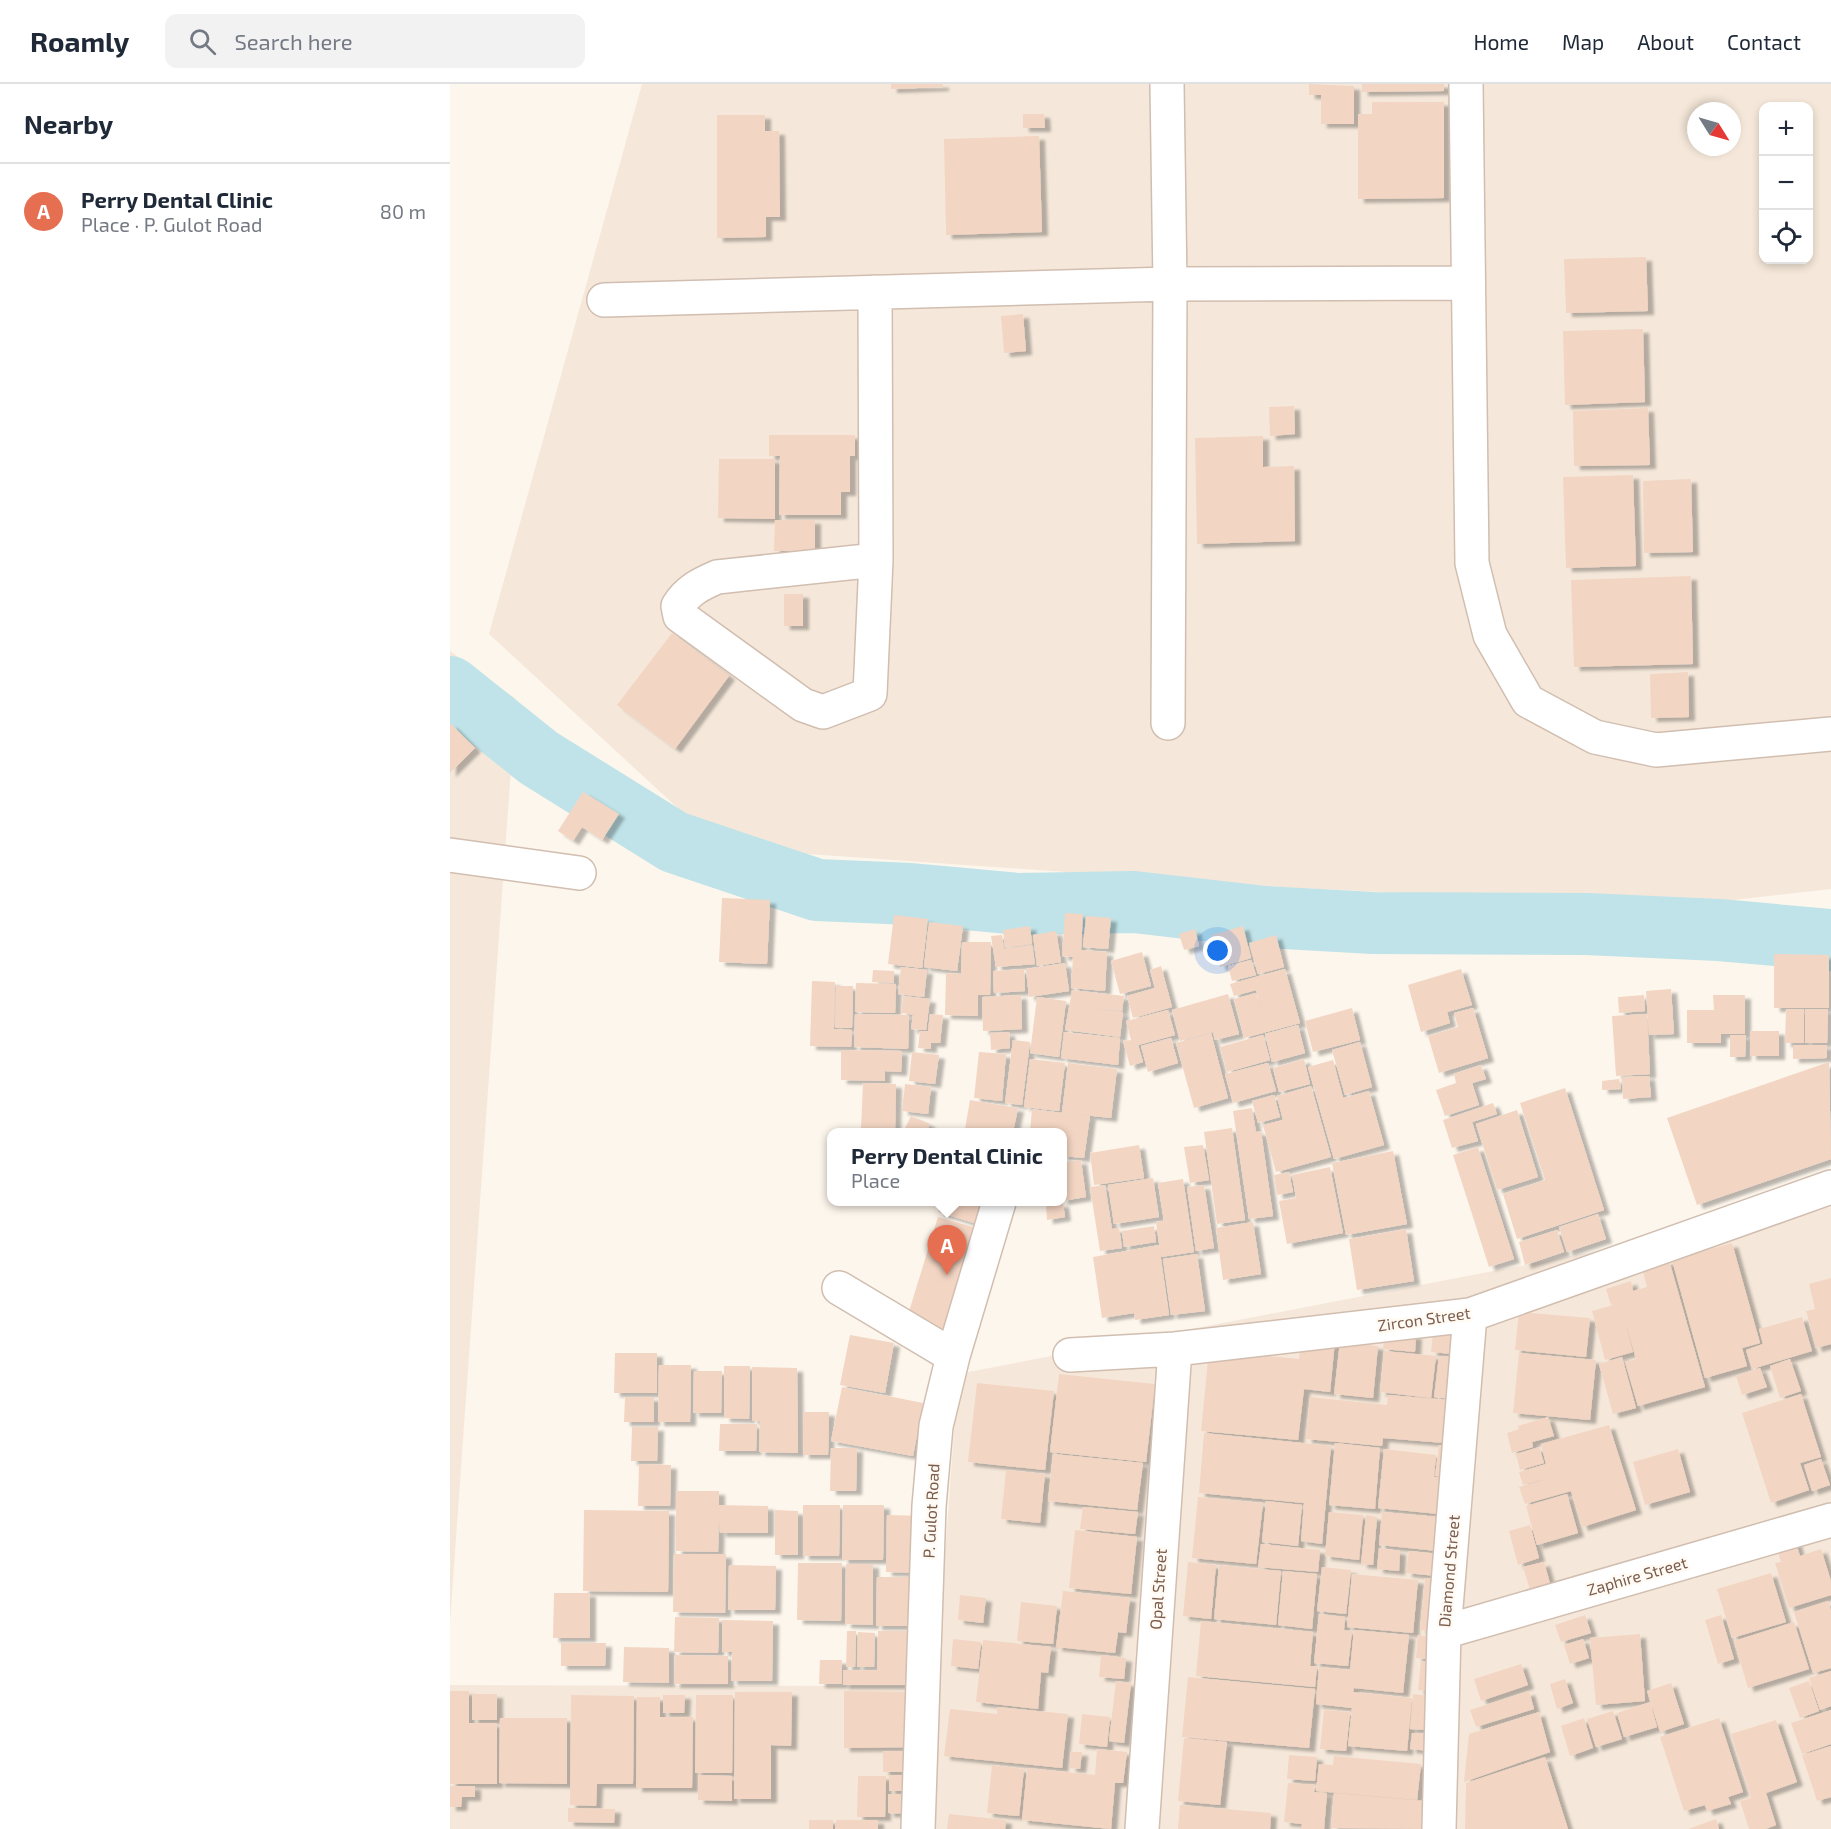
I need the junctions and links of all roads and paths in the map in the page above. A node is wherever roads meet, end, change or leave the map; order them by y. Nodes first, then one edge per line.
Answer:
1 (1167, 84) edge
2 (1466, 84) edge
3 (1468, 283) junction
4 (1170, 284) junction
5 (875, 292) junction
6 (604, 300) dead end
7 (876, 560) junction
8 (1168, 723) dead end
9 (1831, 734) edge
10 (450, 855) edge
11 (579, 873) dead end
12 (1831, 1187) edge
13 (998, 1206) edge
14 (839, 1288) dead end
15 (1470, 1315) junction
16 (1174, 1349) junction
17 (1070, 1354) dead end
18 (953, 1356) junction
19 (1831, 1520) edge
20 (1444, 1632) junction
21 (918, 1829) edge
22 (1142, 1829) edge
23 (1439, 1829) edge

1 - 4 street
2 - 3 street
3 - 4 street
3 - 9 street
4 - 5 street
4 - 8 street
5 - 6 street
5 - 7 street
7 - 7 street
10 - 11 street
12 - 15 street, Zircon Street
13 - 18 street, P. Gulot Road
14 - 18 street
15 - 16 street, Zircon Street
15 - 20 street, Diamond Street
16 - 17 street, Zircon Street
16 - 22 street, Opal Street
18 - 21 street, P. Gulot Road
19 - 20 street, Zaphire Street
20 - 23 street, Diamond Street

